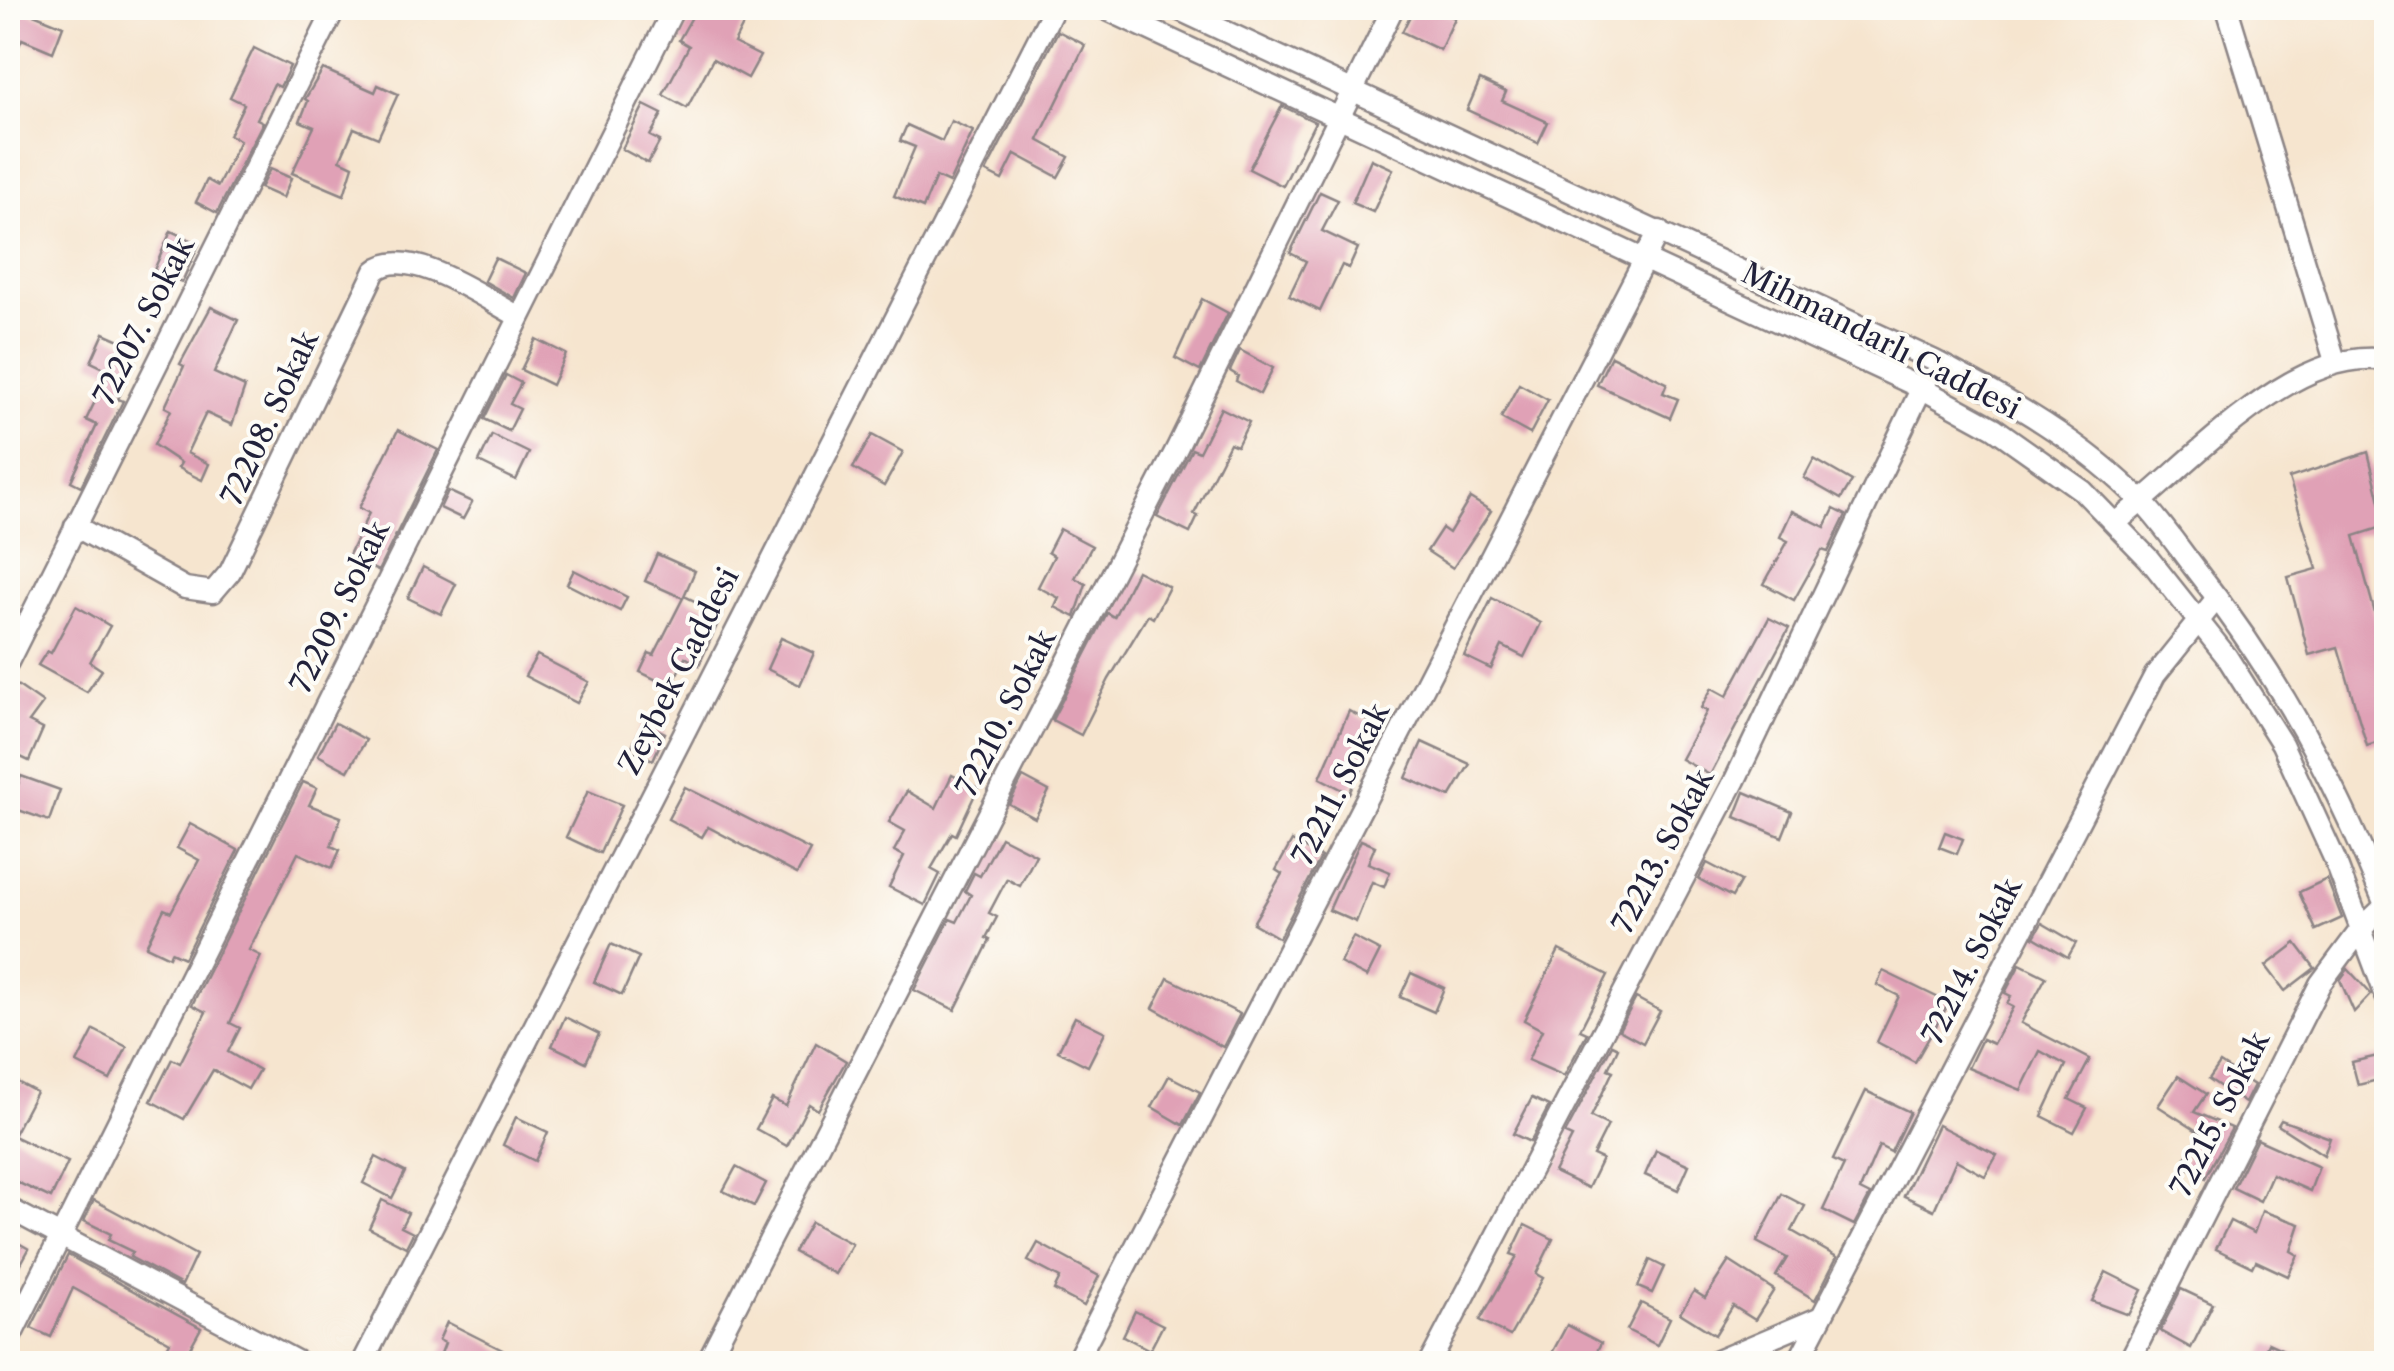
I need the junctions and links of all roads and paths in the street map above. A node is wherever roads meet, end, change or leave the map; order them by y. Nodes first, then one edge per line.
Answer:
1 (334, 8) edge
2 (674, 8) edge
3 (1054, 8) edge
4 (1103, 8) edge
5 (1175, 8) edge
6 (1392, 8) edge
7 (2227, 8) edge
8 (1356, 88) junction
9 (1342, 117) junction
10 (1659, 231) junction
11 (1645, 259) junction
12 (518, 316) junction
13 (2334, 360) junction
14 (2386, 360) edge
15 (1935, 361) junction
16 (1922, 388) junction
17 (2142, 502) junction
18 (2116, 522) junction
19 (76, 526) junction
20 (2218, 598) junction
21 (2196, 622) junction
22 (8, 662) edge
23 (2386, 906) edge
24 (2361, 929) junction
25 (2386, 996) edge
26 (8, 1208) edge
27 (60, 1234) junction
28 (1821, 1316) junction
29 (8, 1342) edge
30 (302, 1364) edge
31 (362, 1364) edge
32 (706, 1364) edge
33 (1075, 1364) edge
34 (1429, 1364) edge
35 (1710, 1364) edge
36 (1796, 1364) edge
37 (2128, 1364) edge

1 - 19 street, 72207. Sokak
2 - 12 street, 72209. Sokak
3 - 31 street, Zeybek Caddesi
4 - 9 street, Mihmandarlı Caddesi
5 - 8 street, Mihmandarlı Caddesi
6 - 8 street, 72210. Sokak
7 - 13 street
8 - 9 street, 72210. Sokak
8 - 10 street, Mihmandarlı Caddesi
9 - 11 street, Mihmandarlı Caddesi
9 - 32 street, 72210. Sokak
10 - 11 street, 72211. Sokak
10 - 15 street, Mihmandarlı Caddesi
11 - 16 street, Mihmandarlı Caddesi
11 - 33 street, 72211. Sokak
12 - 19 street, 72208. Sokak
12 - 27 street, 72209. Sokak
13 - 14 street
13 - 17 street
15 - 16 street, 72213. Sokak
15 - 17 street, Mihmandarlı Caddesi
16 - 18 street, Mihmandarlı Caddesi
16 - 34 street, 72213. Sokak
17 - 18 street
17 - 20 street, Mihmandarlı Caddesi
18 - 21 street, Mihmandarlı Caddesi
19 - 22 street, 72207. Sokak
20 - 21 street, 72214. Sokak
20 - 23 street, Mihmandarlı Caddesi
21 - 24 street, Mihmandarlı Caddesi
21 - 28 street, 72214. Sokak
23 - 24 street, 72215. Sokak
24 - 25 street, Mihmandarlı Caddesi
24 - 37 street, 72215. Sokak
26 - 27 street
27 - 29 street, 72209. Sokak
27 - 30 street
28 - 35 street
28 - 36 street, 72214. Sokak

